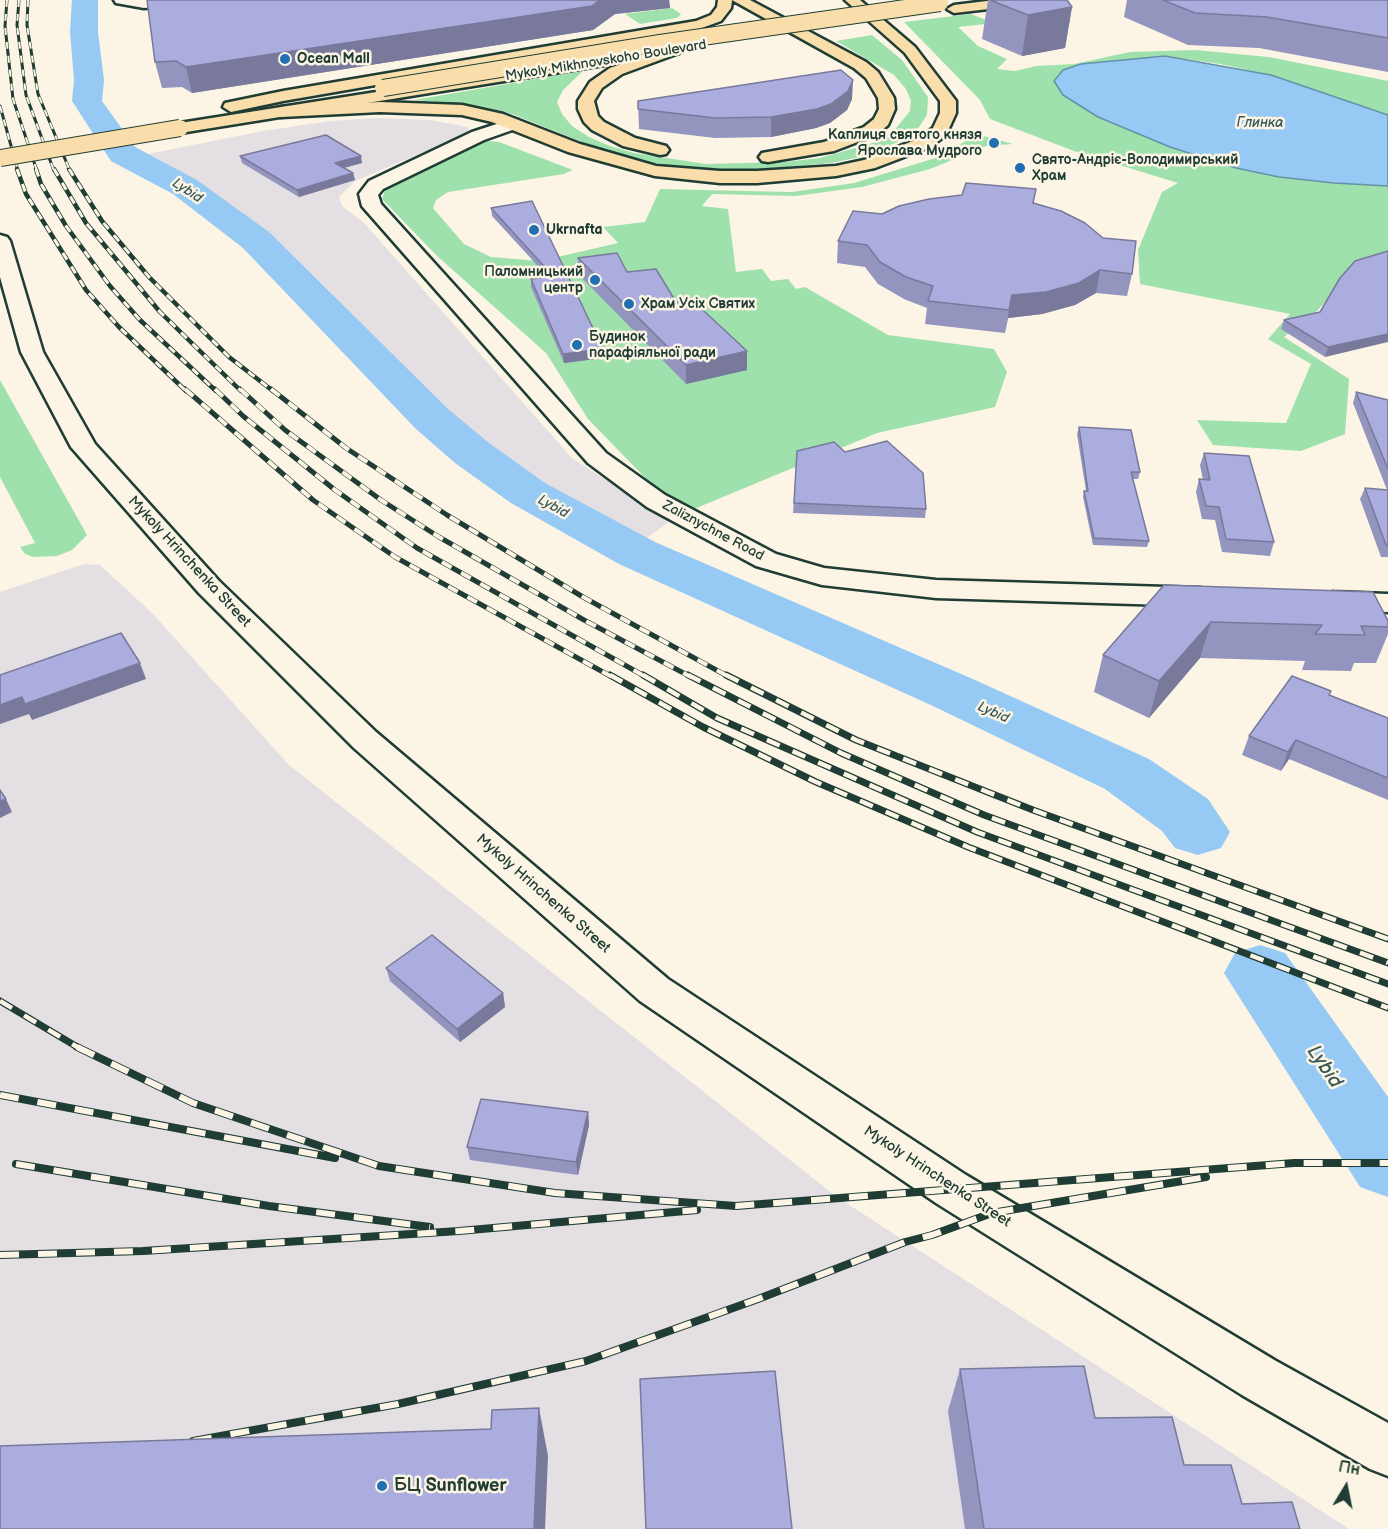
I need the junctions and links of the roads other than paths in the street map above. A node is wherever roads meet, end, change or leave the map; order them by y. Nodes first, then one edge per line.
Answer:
1 (121, 0) edge
2 (725, 0) edge
3 (740, 0) edge
4 (852, 0) edge
5 (968, 0) edge
6 (1032, 0) edge
7 (184, 1) edge
8 (947, 6) junction
9 (674, 50) junction
10 (388, 91) junction
11 (231, 108) junction
12 (281, 112) junction
13 (174, 122) junction
14 (512, 124) junction
15 (0, 144) edge
16 (679, 154) dead end
17 (0, 158) edge
18 (749, 158) dead end
19 (0, 241) edge
20 (1224, 597) edge
21 (1306, 600) edge
22 (1388, 603) edge
23 (1259, 1378) junction
24 (1388, 1451) edge
25 (1388, 1470) edge

1 - 7 main road
2 - 11 main road
3 - 18 main road
4 - 14 main road
5 - 8 main road, Mykoly Mikhnovskoho Boulevard
6 - 8 main road, Mykoly Mikhnovskoho Boulevard
8 - 9 main road, Mykoly Mikhnovskoho Boulevard
8 - 10 main road, Mykoly Mikhnovskoho Boulevard, bridge
9 - 10 main road, Mykoly Mikhnovskoho Boulevard
9 - 16 main road
10 - 11 main road, Mykoly Mikhnovskoho Boulevard
10 - 12 main road, Mykoly Mikhnovskoho Boulevard
11 - 13 main road, Mykoly Mikhnovskoho Boulevard
12 - 13 main road, Mykoly Mikhnovskoho Boulevard
12 - 14 main road
13 - 15 main road
13 - 17 main road, bridge
14 - 20 main road, Zaliznychne Road
19 - 23 main road, Mykoly Hrinchenka Street
21 - 22 main road
23 - 24 main road, Mykoly Hrinchenka Street
23 - 25 main road, Mykoly Hrinchenka Street

